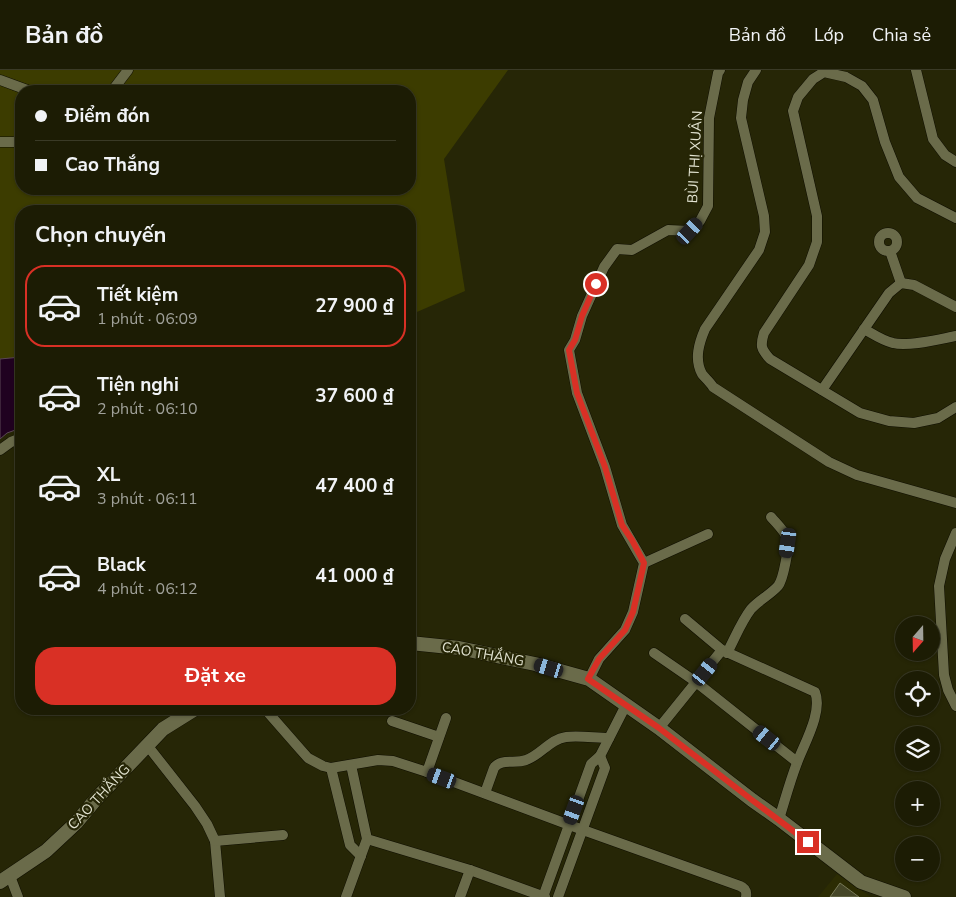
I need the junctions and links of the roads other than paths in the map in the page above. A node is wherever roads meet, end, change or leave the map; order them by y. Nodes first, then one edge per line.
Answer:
1 (128, 70) edge
2 (720, 70) edge
3 (756, 70) edge
4 (916, 70) edge
5 (0, 80) edge
6 (117, 85) edge
7 (15, 86) edge
8 (0, 142) edge
9 (15, 142) edge
10 (956, 162) edge
11 (956, 218) edge
12 (890, 251) dead end
13 (901, 283) junction
14 (956, 307) edge
15 (864, 329) junction
16 (956, 336) edge
17 (822, 390) junction
18 (956, 407) edge
19 (15, 440) edge
20 (0, 450) edge
21 (956, 503) edge
22 (771, 517) dead end
23 (956, 533) edge
24 (708, 534) dead end
25 (644, 563) junction
26 (685, 619) dead end
27 (416, 643) edge
28 (725, 652) junction
29 (654, 653) dead end
30 (588, 679) junction
31 (696, 682) junction
32 (626, 705) junction
33 (956, 706) edge
34 (185, 715) edge
35 (270, 715) edge
36 (446, 718) dead end
37 (392, 721) dead end
38 (659, 728) junction
39 (439, 737) junction
40 (609, 738) junction
41 (147, 745) junction
42 (600, 756) junction
43 (797, 762) junction
44 (351, 766) junction
45 (331, 768) junction
46 (427, 772) junction
47 (486, 794) junction
48 (779, 819) junction
49 (569, 824) junction
50 (583, 830) junction
51 (283, 834) dead end
52 (367, 839) junction
53 (215, 841) junction
54 (361, 856) junction
55 (470, 870) junction
56 (5, 879) edge
57 (879, 893) edge
58 (18, 897) edge
59 (220, 897) edge
60 (346, 897) edge
61 (460, 897) edge
62 (544, 897) edge
63 (558, 897) edge
64 (746, 897) edge
65 (904, 897) edge

1 - 6 street
2 - 25 street, BÙI THỊ XUÂN
3 - 21 street
4 - 10 street
5 - 7 street
8 - 9 street
11 - 17 street
12 - 13 street
13 - 14 street
13 - 15 street
15 - 16 street
15 - 17 street
17 - 18 street
19 - 20 street
22 - 28 street
23 - 33 street
24 - 25 street
25 - 30 street
26 - 28 street
27 - 30 main road, CAO THẮNG
28 - 31 street
28 - 43 street
29 - 31 street
30 - 32 main road, CAO THẮNG
31 - 38 street
31 - 43 street
32 - 38 main road, CAO THẮNG
32 - 40 street
34 - 41 main road, CAO THẮNG
35 - 45 street
36 - 39 street
37 - 39 street
38 - 48 main road, CAO THẮNG
39 - 46 street
40 - 42 street
40 - 47 street
41 - 53 street
41 - 56 main road, CAO THẮNG
42 - 49 street
42 - 50 street
43 - 48 street
44 - 45 street
44 - 46 street
44 - 52 street
45 - 54 street
46 - 47 street
47 - 49 street
48 - 57 main road, CAO THẮNG
49 - 50 street
49 - 62 street
50 - 63 street
50 - 64 street
51 - 53 street
52 - 54 street
52 - 55 street
53 - 59 street
54 - 60 street
55 - 61 street
55 - 62 street
56 - 58 street
57 - 65 main road, CAO THẮNG

